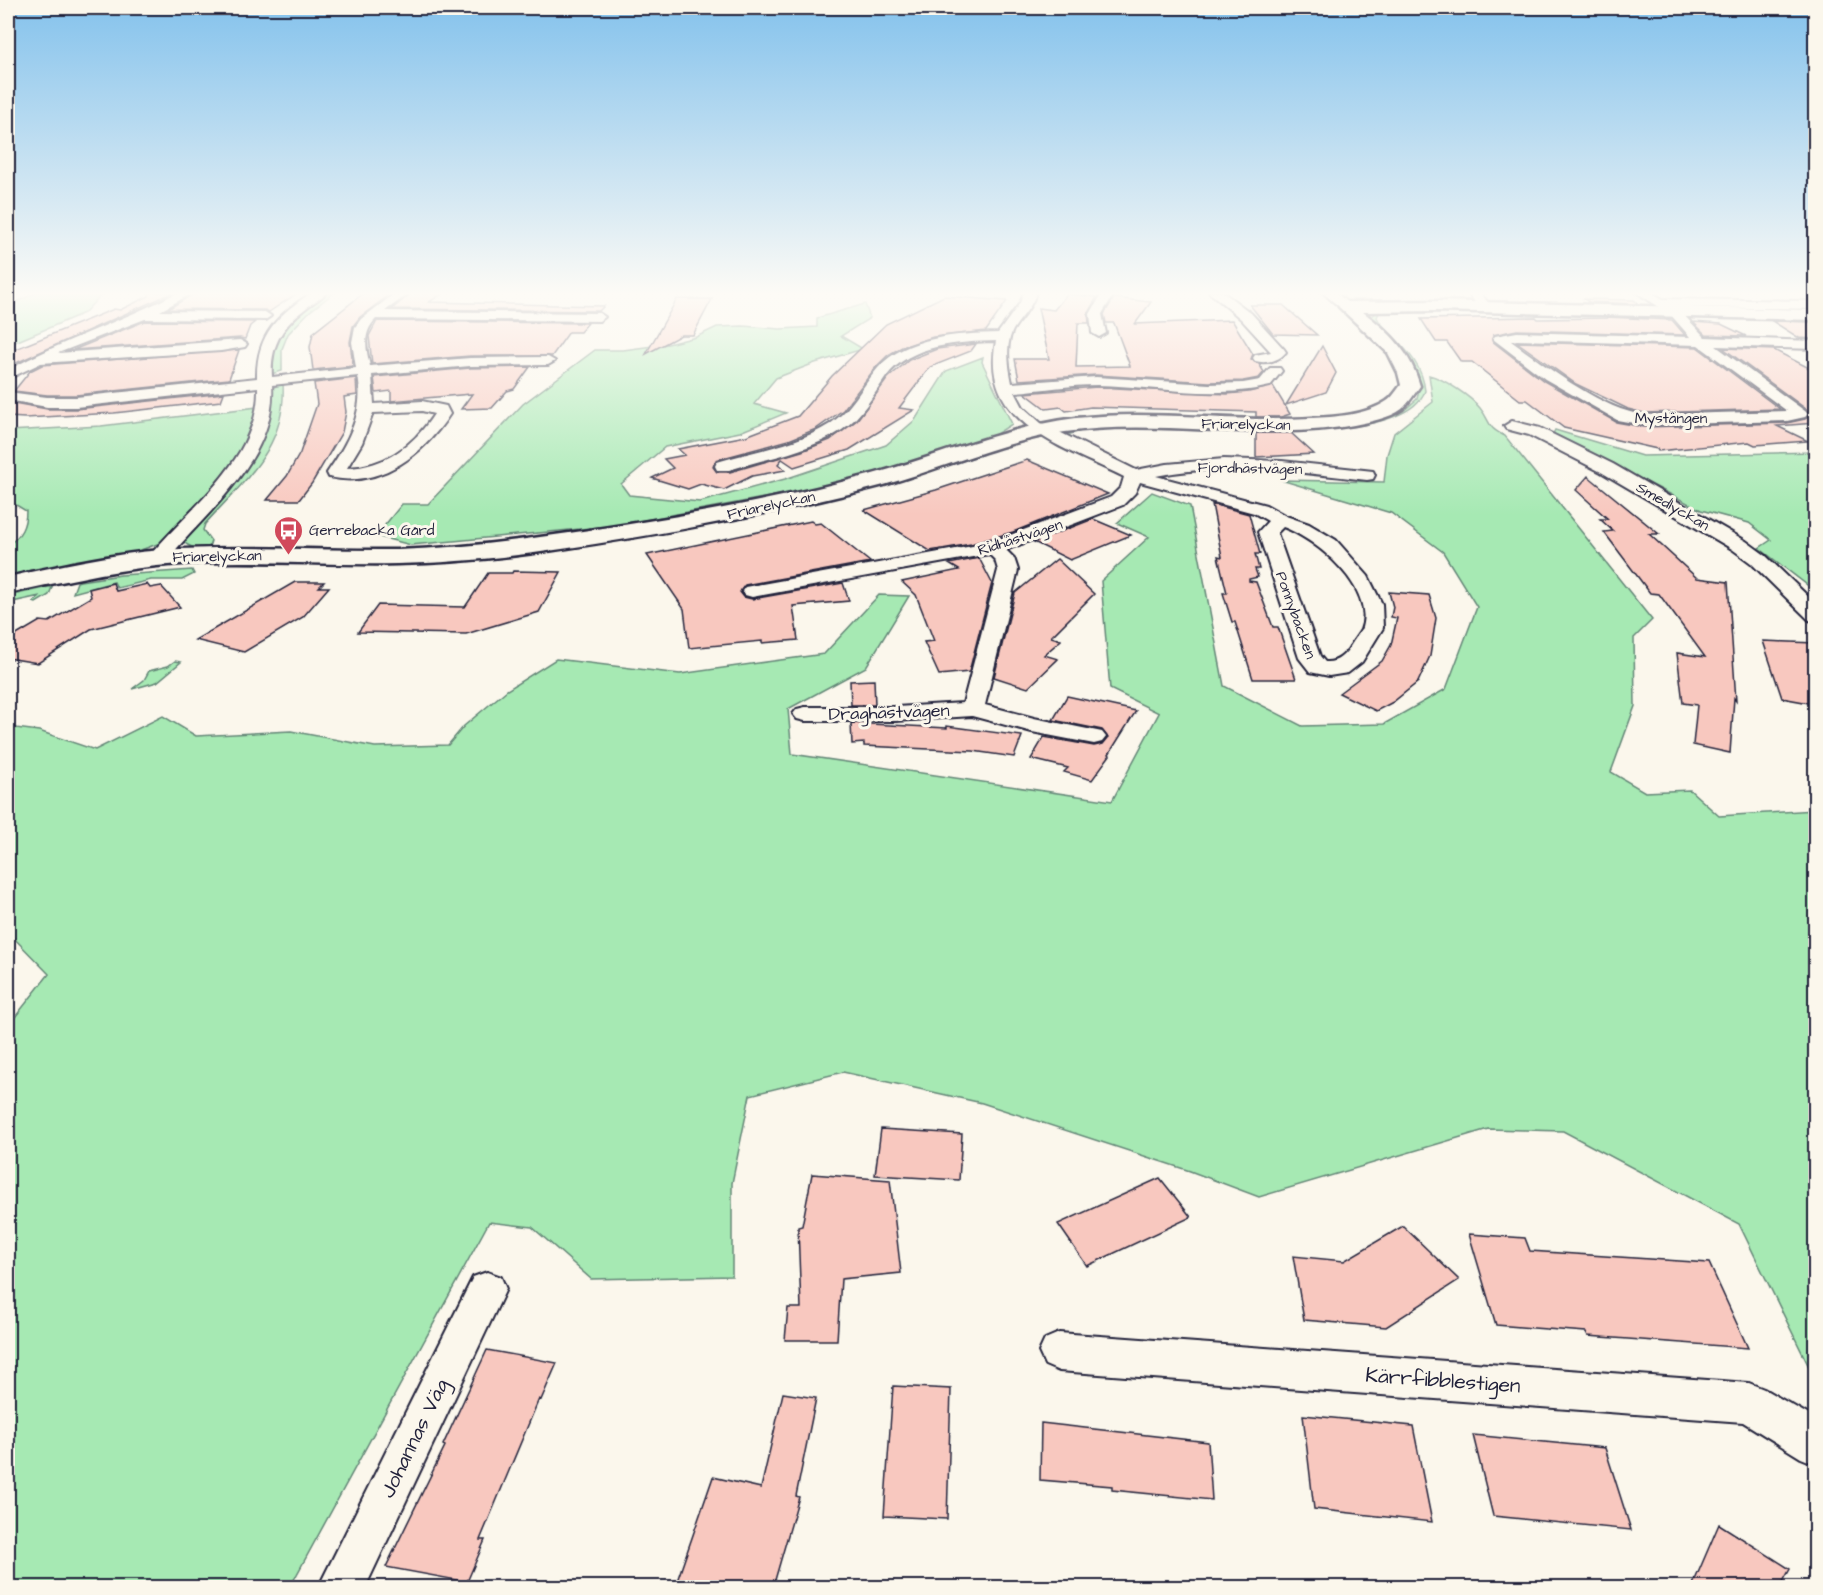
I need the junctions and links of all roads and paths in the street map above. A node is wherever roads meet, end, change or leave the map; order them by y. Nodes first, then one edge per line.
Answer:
1 (23, 366) edge
2 (265, 366) edge
3 (363, 366) edge
4 (411, 366) edge
5 (888, 366) edge
6 (1002, 366) edge
7 (1405, 366) edge
8 (1537, 366) edge
9 (1735, 366) edge
10 (364, 370) junction
11 (1275, 370) dead end
12 (8, 375) edge
13 (265, 382) junction
14 (1007, 388) junction
15 (8, 396) edge
16 (365, 409) junction
17 (1512, 426) dead end
18 (1041, 430) junction
19 (723, 466) dead end
20 (1133, 475) junction
21 (1367, 475) dead end
22 (1280, 520) junction
23 (993, 548) junction
24 (158, 558) junction
25 (8, 585) edge
26 (752, 591) dead end
27 (1815, 616) edge
28 (973, 709) junction
29 (805, 714) dead end
30 (1094, 737) dead end
31 (487, 1289) dead end
32 (1059, 1352) dead end
33 (1815, 1443) edge
34 (341, 1587) edge

1 - 12 street
2 - 13 street
3 - 10 street
4 - 10 street
5 - 19 street
6 - 14 street
7 - 18 street, Friarelyckan
8 - 9 street, Mystängen
10 - 13 street
10 - 16 street
11 - 14 street
13 - 15 street
13 - 24 street
14 - 18 street
16 - 16 street
17 - 27 street, Smedlyckan
18 - 20 street
18 - 24 street, Friarelyckan
20 - 21 street, Fjordhästvägen
20 - 22 street, Ponnybacken
20 - 23 street, Ridhästvägen
22 - 22 street, Ponnybacken
23 - 26 street, Ridhästvägen
23 - 28 street, Draghästvägen
24 - 25 street, Friarelyckan
28 - 29 street, Draghästvägen
28 - 30 street, Draghästvägen
31 - 34 street, Johannas Väg
32 - 33 street, Kärrfibblestigen

